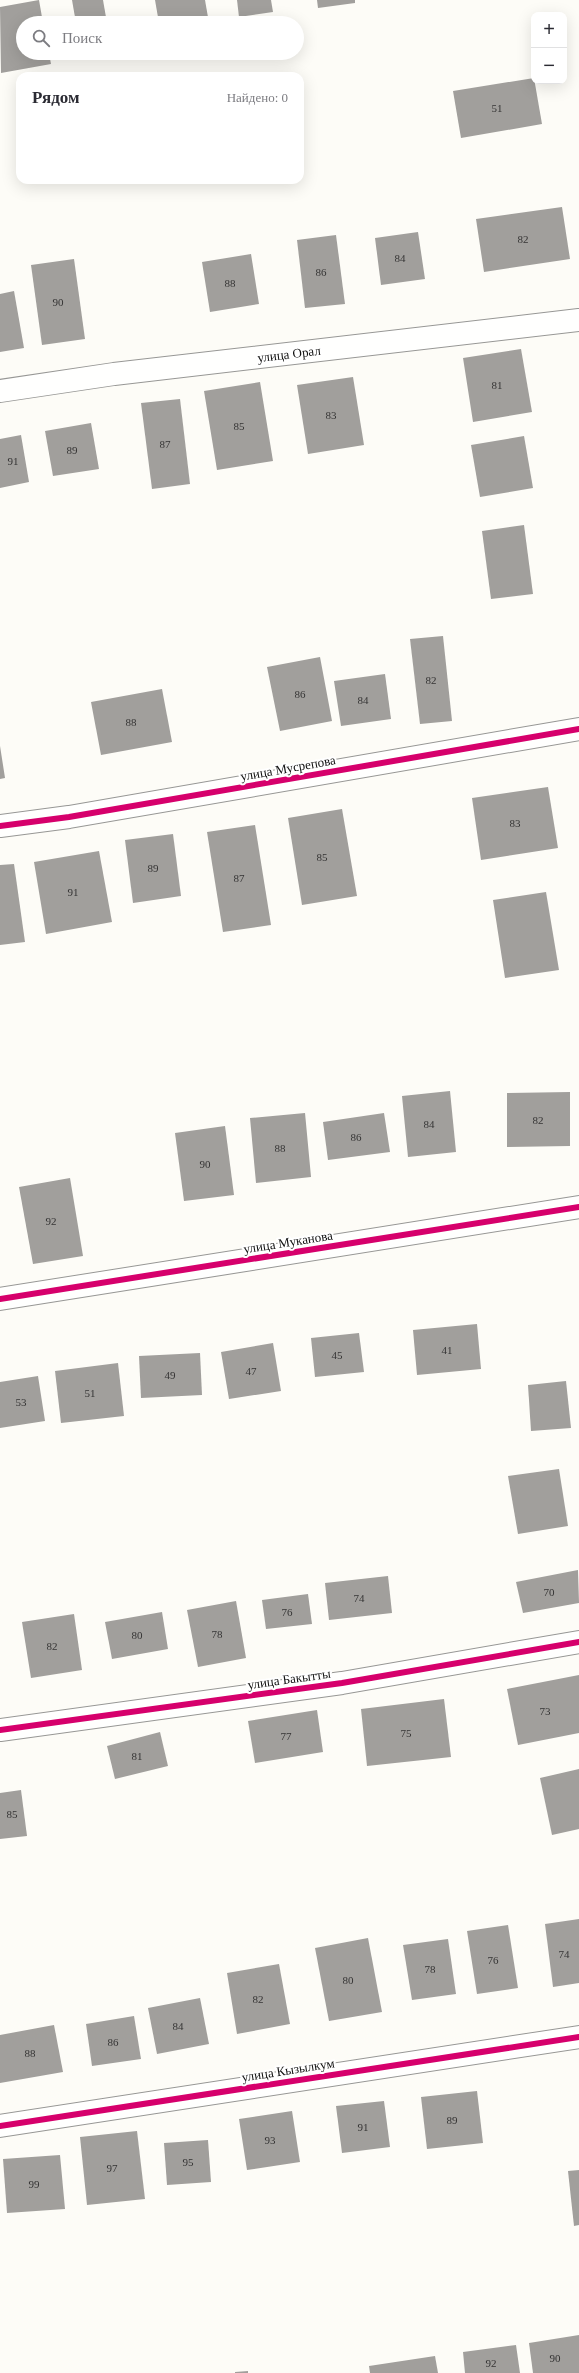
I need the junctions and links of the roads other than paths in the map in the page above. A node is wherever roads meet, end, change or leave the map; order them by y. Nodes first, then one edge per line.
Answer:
1 (579, 320) edge
2 (0, 391) edge
3 (579, 729) edge
4 (0, 826) edge
5 (579, 1206) edge
6 (0, 1299) edge
7 (579, 1642) edge
8 (0, 1730) edge
9 (579, 2037) edge
10 (0, 2126) edge

1 - 2 street, улица Орал
3 - 4 street, улица Мусрепова
5 - 6 street, улица Муканова
7 - 8 street, улица Бакытты
9 - 10 street, улица Кызылкум

